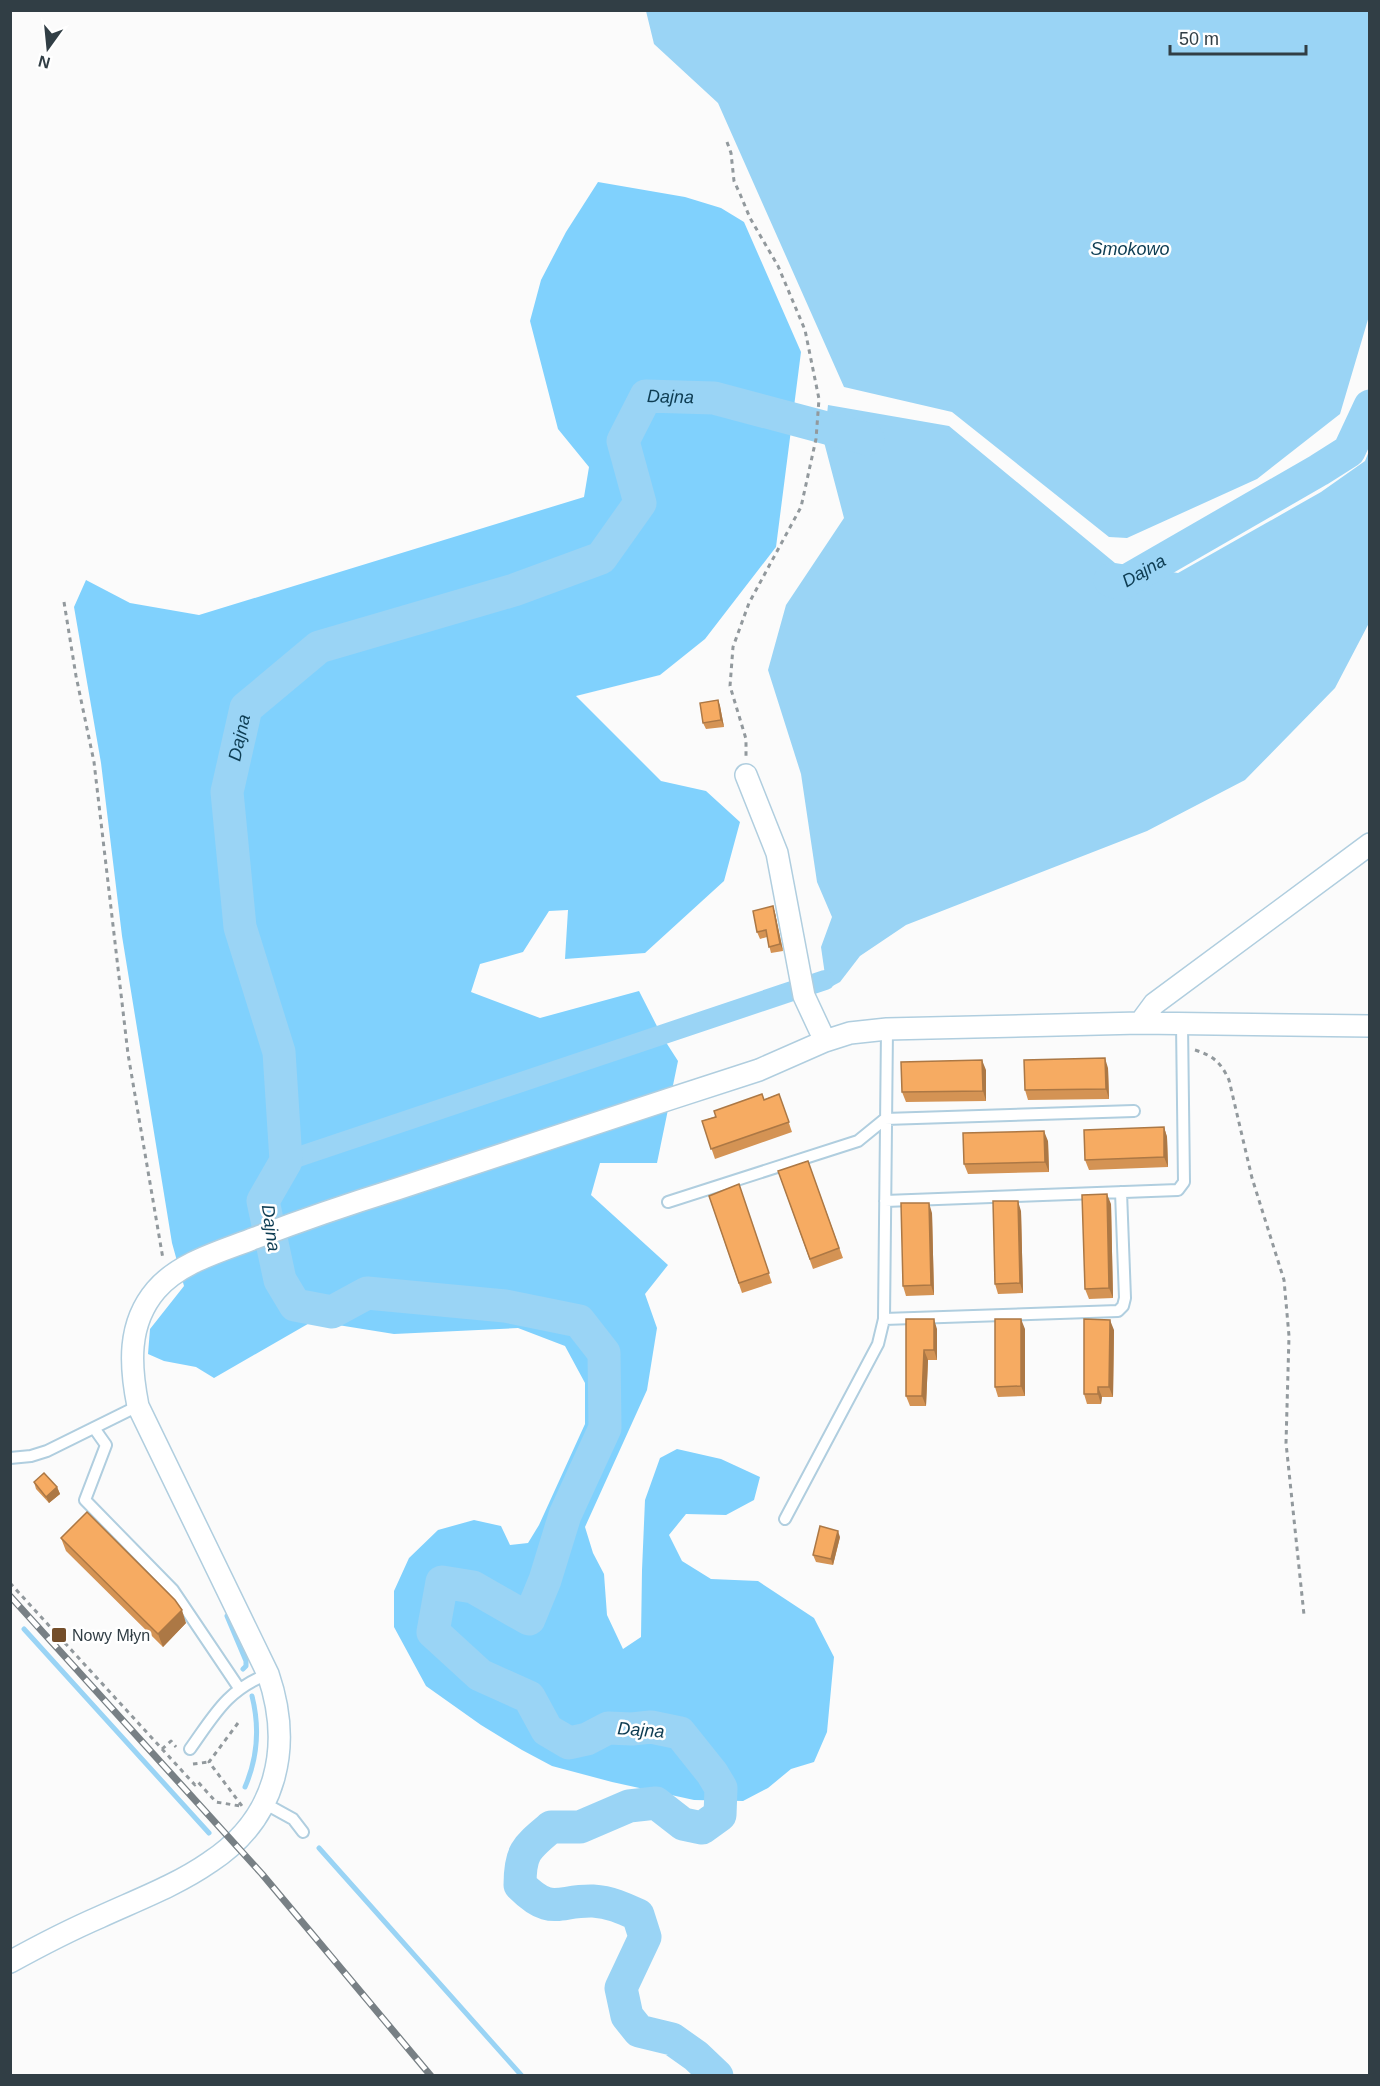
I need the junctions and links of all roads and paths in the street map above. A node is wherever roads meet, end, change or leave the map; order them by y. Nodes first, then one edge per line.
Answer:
1 (727, 142) dead end
2 (64, 602) dead end
3 (746, 775) joint
4 (1370, 844) edge
5 (1140, 1023) junction
6 (1370, 1026) edge
7 (887, 1029) junction
8 (1183, 1034) junction
9 (825, 1041) junction
10 (1134, 1111) dead end
11 (885, 1119) junction
12 (1121, 1192) junction
13 (885, 1201) junction
14 (668, 1202) dead end
15 (168, 1280) junction
16 (884, 1319) junction
17 (138, 1406) junction
18 (94, 1428) junction
19 (10, 1458) edge
20 (785, 1519) dead end
21 (10, 1582) edge
22 (1304, 1615) dead end
23 (268, 1674) junction
24 (239, 1688) junction
25 (238, 1723) dead end
26 (175, 1746) dead end
27 (162, 1749) junction
28 (190, 1749) dead end
29 (256, 1805) junction
30 (242, 1806) junction
31 (303, 1832) dead end
32 (10, 1962) edge

1 - 3 path
2 - 15 path
3 - 9 street
4 - 5 street
5 - 7 street
5 - 8 street
6 - 8 street
7 - 9 street
7 - 11 lane
8 - 12 lane
8 - 22 path
9 - 15 street
10 - 11 lane
11 - 13 lane
11 - 14 lane
12 - 13 lane
12 - 16 lane
13 - 16 lane
15 - 17 street
16 - 20 lane
17 - 18 lane
17 - 23 street
18 - 19 lane
18 - 24 lane
21 - 27 path
23 - 24 lane
23 - 29 street
24 - 28 lane
25 - 30 path
26 - 27 path
27 - 30 path
29 - 30 path
29 - 31 lane
29 - 32 street

